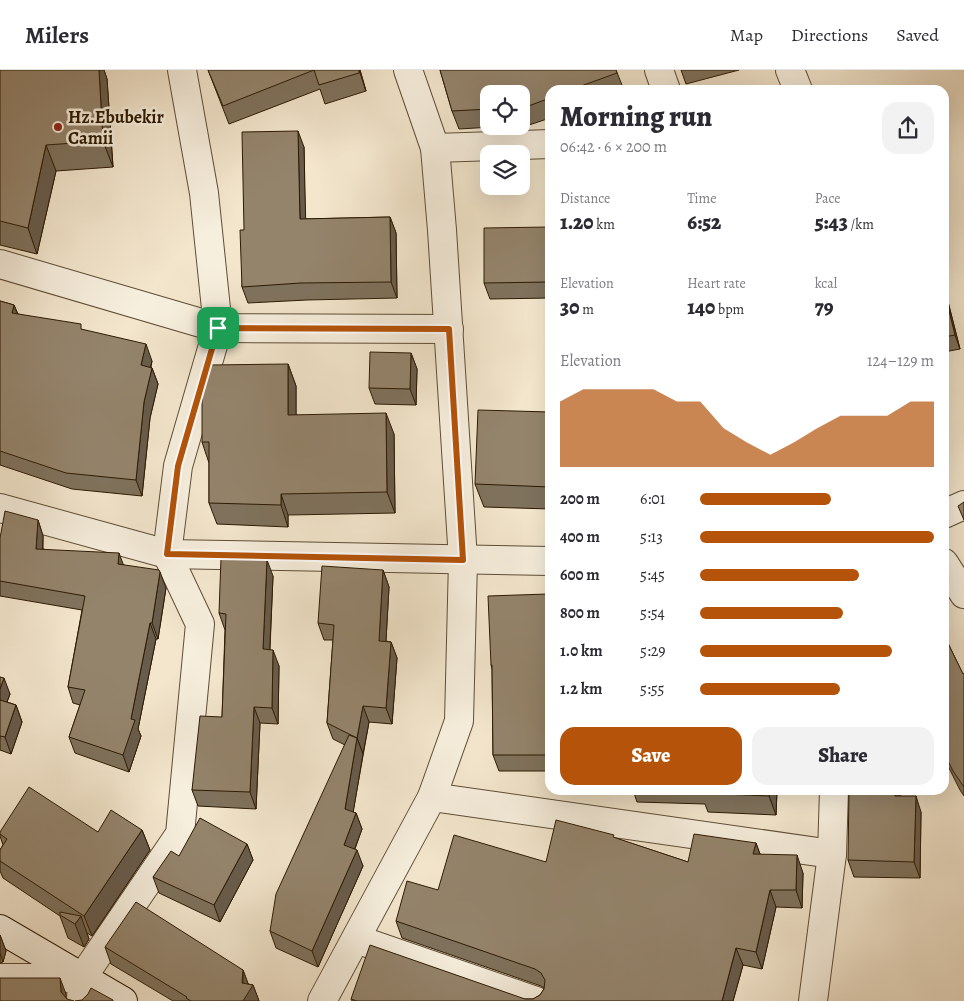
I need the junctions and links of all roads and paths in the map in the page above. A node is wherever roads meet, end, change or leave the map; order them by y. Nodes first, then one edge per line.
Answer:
1 (182, 70) edge
2 (408, 70) edge
3 (659, 70) edge
4 (664, 85) edge
5 (545, 144) edge
6 (435, 148) junction
7 (0, 264) edge
8 (218, 328) junction
9 (449, 329) junction
10 (964, 505) edge
11 (0, 508) edge
12 (949, 512) edge
13 (167, 554) junction
14 (463, 560) junction
15 (545, 561) edge
16 (949, 571) edge
17 (964, 594) edge
18 (834, 795) edge
19 (432, 797) junction
20 (832, 854) junction
21 (0, 929) edge
22 (356, 939) junction
23 (0, 978) edge
24 (81, 989) edge
25 (123, 1001) edge
26 (322, 1001) edge
27 (536, 1001) edge
28 (813, 1001) edge

1 - 8 street
2 - 6 street
3 - 4 street
5 - 6 street
6 - 9 street
7 - 8 street
8 - 9 street
8 - 13 street
9 - 14 street
10 - 12 street
11 - 13 street
13 - 14 street
13 - 24 street
14 - 15 street
14 - 19 street
16 - 17 street
18 - 20 street
19 - 20 street
19 - 22 street
20 - 28 street
21 - 24 street
22 - 26 street
22 - 27 street
23 - 24 street
24 - 25 street

